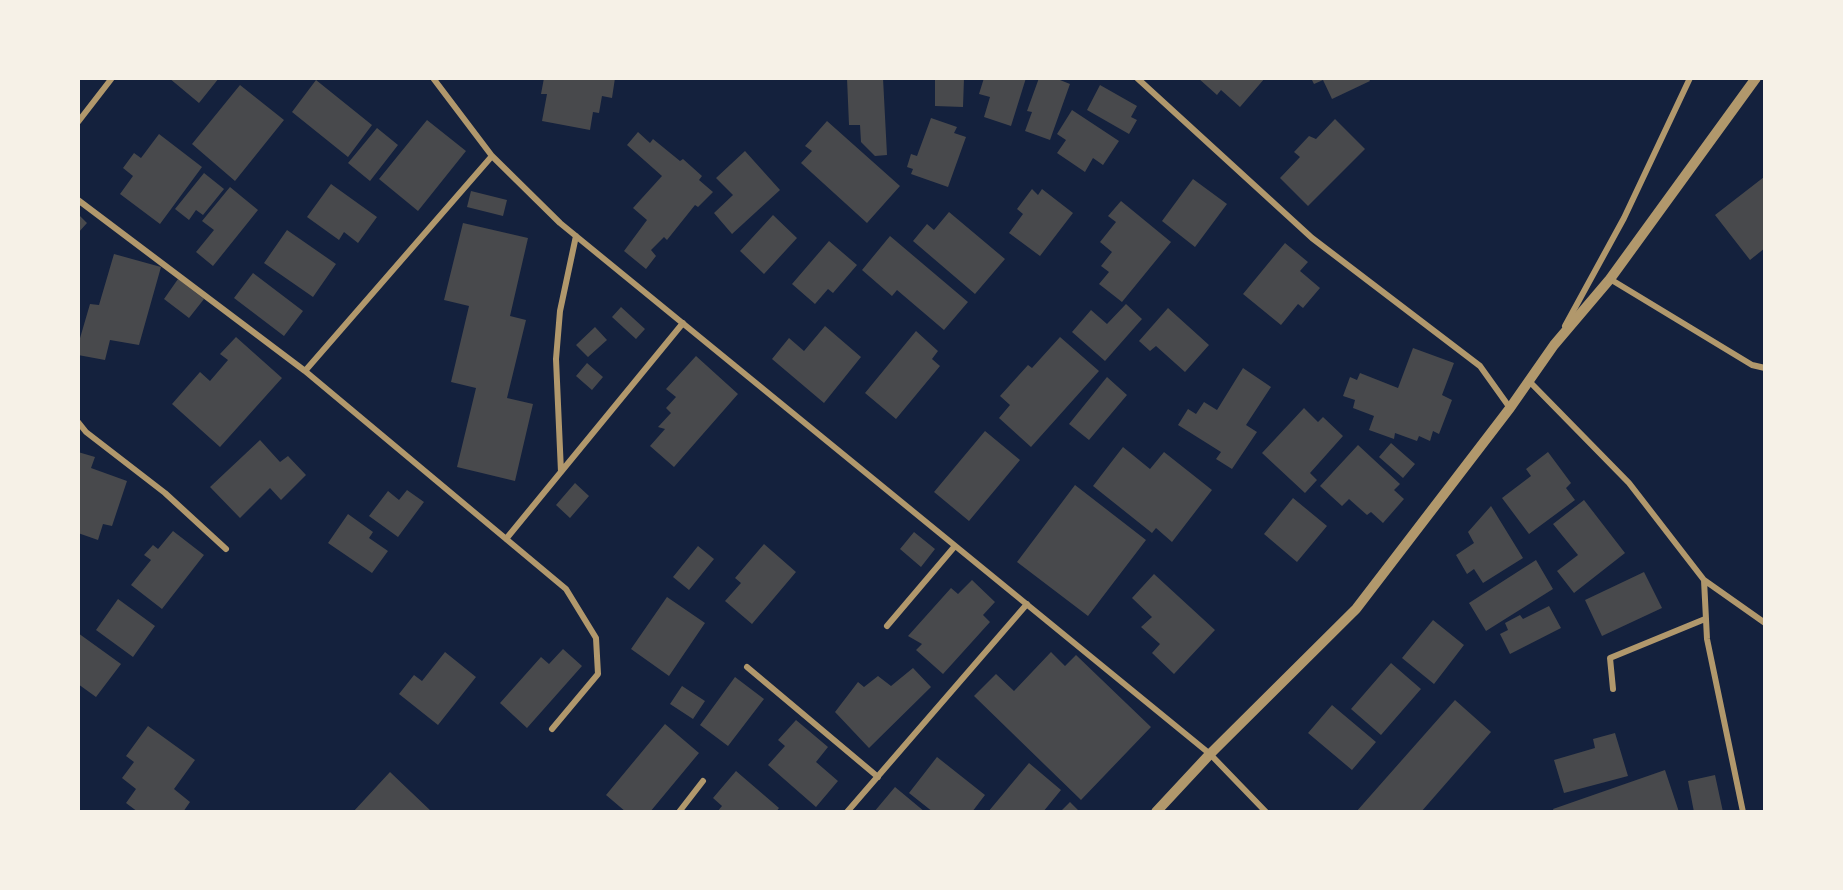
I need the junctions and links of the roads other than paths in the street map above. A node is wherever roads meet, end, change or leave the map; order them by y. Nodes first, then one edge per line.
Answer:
1 (112, 78) edge
2 (433, 78) edge
3 (1137, 78) edge
4 (1690, 78) edge
5 (1756, 78) edge
6 (78, 122) edge
7 (492, 156) junction
8 (78, 200) edge
9 (576, 236) junction
10 (1610, 279) junction
11 (683, 323) junction
12 (1554, 345) junction
13 (1765, 368) edge
14 (305, 371) junction
15 (1529, 381) junction
16 (1510, 408) junction
17 (78, 422) edge
18 (561, 472) junction
19 (506, 539) junction
20 (955, 546) junction
21 (226, 549) dead end
22 (1704, 580) junction
23 (1027, 604) junction
24 (1705, 619) junction
25 (1765, 623) edge
26 (886, 626) dead end
27 (747, 667) dead end
28 (1613, 690) dead end
29 (552, 729) dead end
30 (1210, 754) junction
31 (878, 777) junction
32 (702, 781) dead end
33 (679, 812) edge
34 (847, 812) edge
35 (1156, 812) edge
36 (1266, 812) edge
37 (1743, 812) edge

1 - 6 street
2 - 7 street
3 - 16 street
4 - 12 street
5 - 10 street
7 - 9 street
7 - 14 street
8 - 14 street
9 - 11 street
9 - 18 street
10 - 12 street
10 - 13 street
11 - 18 street
11 - 20 street
12 - 15 street
14 - 19 street
15 - 16 street
15 - 22 street
16 - 30 street
17 - 21 street
18 - 19 street
19 - 29 street
20 - 23 street
20 - 26 street
22 - 24 street
22 - 25 street
23 - 30 street
23 - 31 street
24 - 28 street
24 - 37 street
27 - 31 street
30 - 35 street
30 - 36 street
31 - 34 street
32 - 33 street

